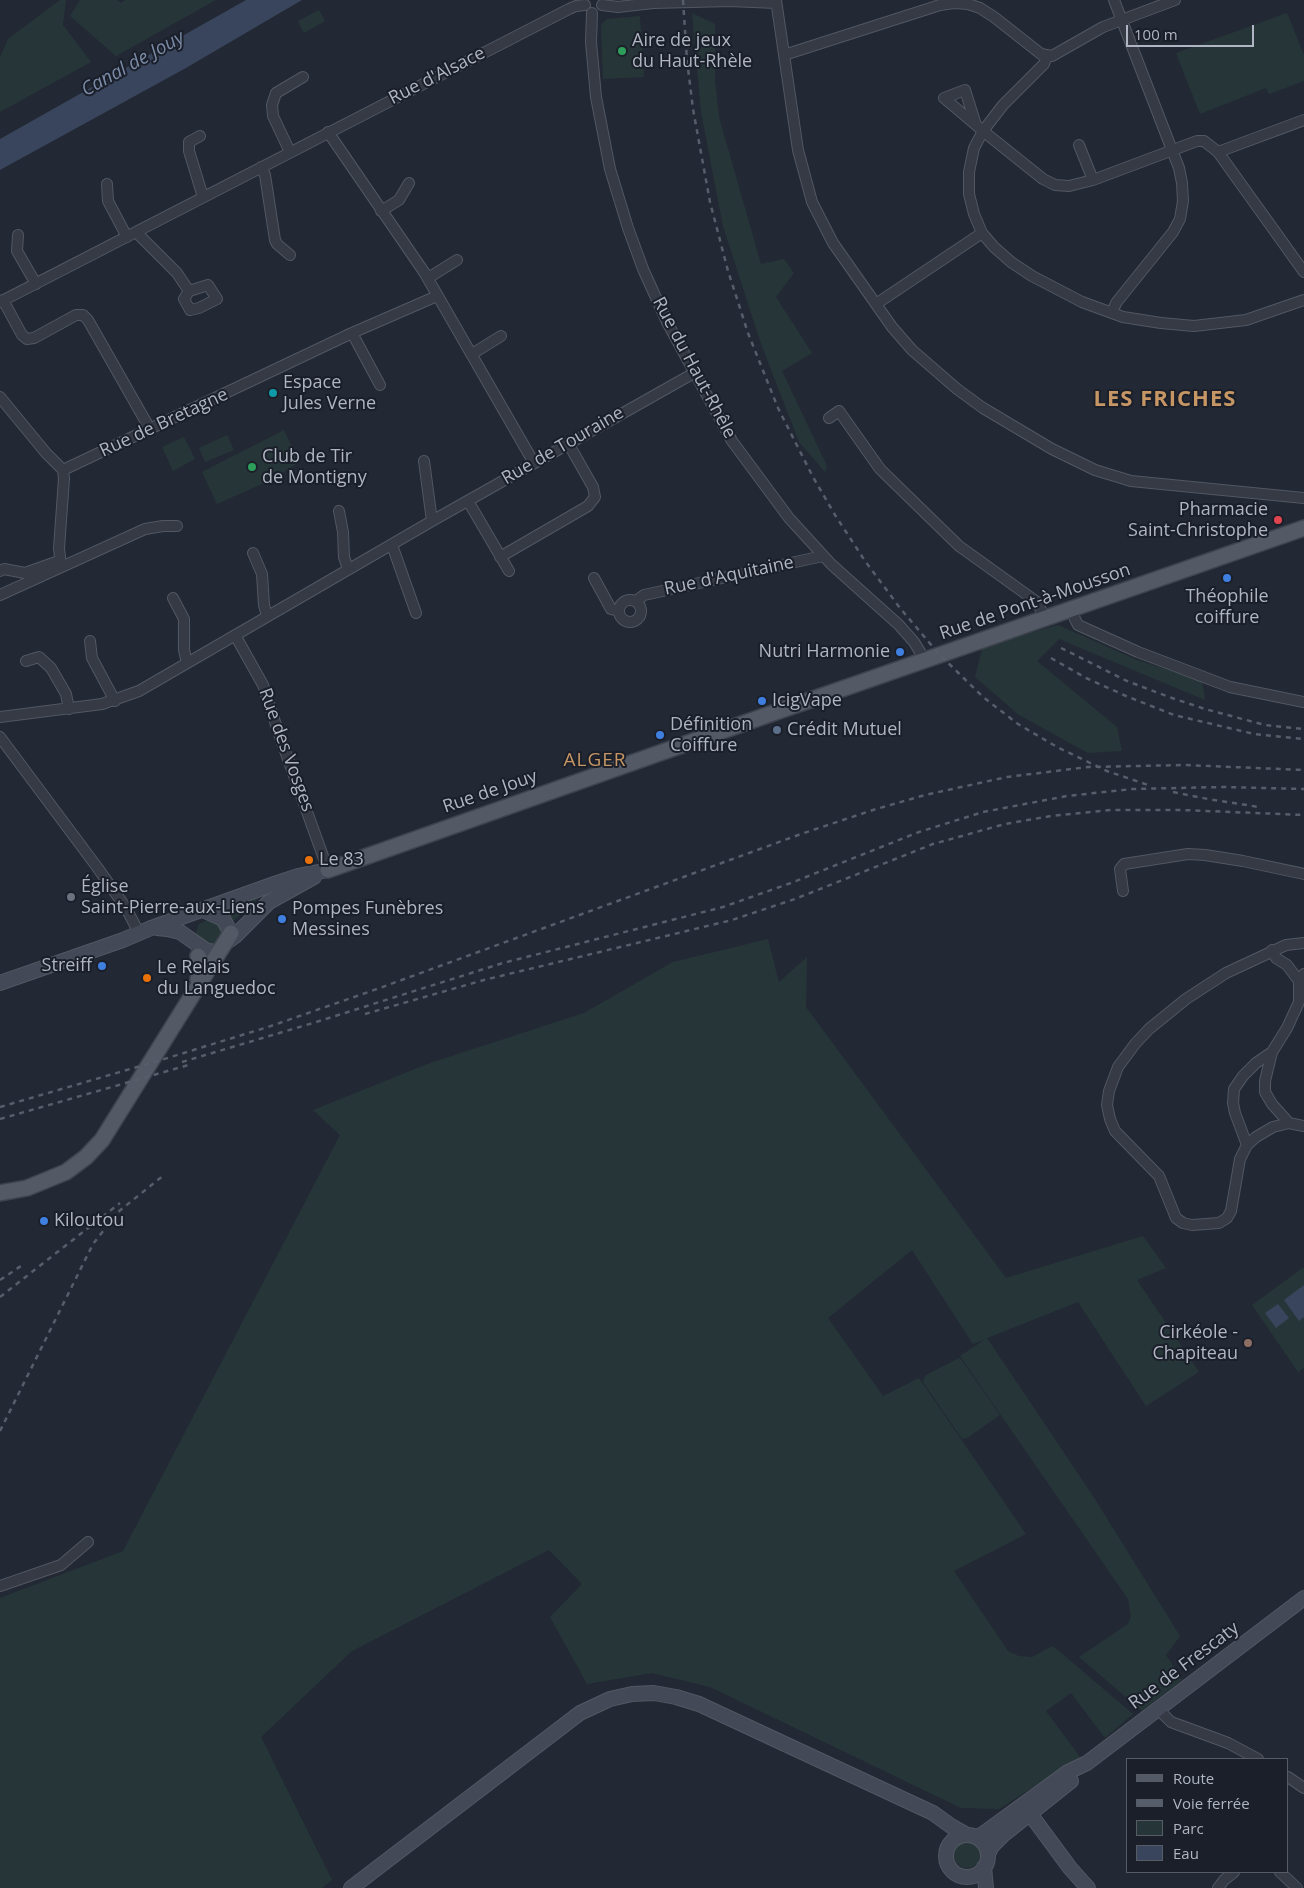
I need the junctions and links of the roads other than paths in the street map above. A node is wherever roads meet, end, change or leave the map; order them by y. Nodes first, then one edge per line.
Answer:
1 (1114, 0) edge
2 (1175, 0) edge
3 (585, 2) edge
4 (601, 2) edge
5 (776, 2) edge
6 (982, 4) edge
7 (592, 13) junction
8 (1122, 20) junction
9 (784, 55) junction
10 (1046, 56) junction
11 (303, 78) dead end
12 (1304, 120) edge
13 (980, 128) junction
14 (328, 132) junction
15 (200, 136) dead end
16 (1079, 144) dead end
17 (1172, 151) junction
18 (290, 152) junction
19 (1218, 152) junction
20 (261, 167) junction
21 (1093, 180) junction
22 (409, 183) dead end
23 (107, 184) dead end
24 (204, 197) junction
25 (382, 211) junction
26 (982, 233) junction
27 (131, 234) junction
28 (18, 235) dead end
29 (290, 256) dead end
30 (457, 260) dead end
31 (1304, 272) edge
32 (428, 278) junction
33 (36, 284) junction
34 (189, 291) dead end
35 (437, 296) junction
36 (1304, 300) edge
37 (2, 301) edge
38 (876, 304) junction
39 (1112, 314) junction
40 (352, 333) junction
41 (502, 336) dead end
42 (472, 354) junction
43 (694, 373) junction
44 (380, 385) dead end
45 (0, 397) edge
46 (829, 418) dead end
47 (150, 429) junction
48 (568, 444) junction
49 (424, 461) dead end
50 (534, 463) junction
51 (63, 470) junction
52 (1304, 498) edge
53 (468, 501) junction
54 (339, 511) dead end
55 (432, 520) junction
56 (176, 526) dead end
57 (1304, 528) edge
58 (392, 545) junction
59 (253, 553) dead end
60 (823, 556) junction
61 (500, 557) junction
62 (60, 564) junction
63 (348, 569) junction
64 (0, 571) edge
65 (509, 571) dead end
66 (28, 577) junction
67 (594, 578) dead end
68 (0, 595) edge
69 (173, 598) dead end
70 (636, 601) junction
71 (1070, 609) junction
72 (619, 611) junction
73 (416, 613) dead end
74 (267, 616) junction
75 (1045, 618) junction
76 (235, 635) junction
77 (90, 641) dead end
78 (925, 660) junction
79 (26, 661) dead end
80 (187, 663) junction
81 (115, 701) junction
82 (1304, 702) edge
83 (69, 709) junction
84 (778, 711) joint
85 (0, 717) edge
86 (0, 737) edge
87 (328, 870) junction
88 (1304, 874) edge
89 (298, 876) junction
90 (1123, 891) dead end
91 (203, 910) junction
92 (150, 930) junction
93 (225, 943) junction
94 (1304, 943) edge
95 (193, 946) junction
96 (1272, 950) junction
97 (1302, 978) edge
98 (0, 983) edge
99 (186, 1006) junction
100 (1272, 1052) junction
101 (1289, 1123) junction
102 (1304, 1126) edge
103 (1248, 1145) junction
104 (42, 1181) junction
105 (0, 1186) edge
106 (0, 1193) edge
107 (88, 1542) dead end
108 (0, 1586) edge
109 (1304, 1598) edge
110 (1158, 1709) junction
111 (1256, 1758) edge
112 (1289, 1778) edge
113 (1304, 1788) edge
114 (904, 1801) junction
115 (1026, 1809) junction
116 (971, 1836) junction
117 (948, 1848) junction
118 (986, 1861) junction
119 (1233, 1873) edge
120 (1281, 1873) edge
121 (967, 1876) junction
122 (351, 1888) edge
123 (978, 1888) edge
124 (986, 1888) edge
125 (1088, 1888) edge
126 (1218, 1888) edge
127 (1296, 1888) edge

1 - 8 street
2 - 8 street
3 - 7 street
3 - 14 street, Rue d'Alsace
4 - 5 street
4 - 7 street
5 - 9 street
6 - 9 street
6 - 10 street
7 - 43 street, Rue du Haut-Rhêle
8 - 10 street
8 - 17 street
9 - 38 street
10 - 13 street
11 - 18 street
12 - 19 street
13 - 21 street
13 - 26 street
14 - 18 street, Rue d'Alsace
14 - 25 street
15 - 24 street
16 - 21 street
17 - 19 street
17 - 21 street
17 - 39 street
18 - 20 street, Rue d'Alsace
19 - 31 street
20 - 24 street, Rue d'Alsace
20 - 29 street
22 - 25 street
23 - 27 street
24 - 27 street, Rue d'Alsace
25 - 32 street
26 - 38 street
26 - 39 street
27 - 33 street, Rue d'Alsace
27 - 34 street
28 - 33 street
30 - 32 street
32 - 35 street
33 - 37 street, Rue d'Alsace
35 - 40 street, Rue de Bretagne
35 - 42 street
36 - 39 street
37 - 47 street
38 - 52 street
40 - 44 street
40 - 47 street, Rue de Bretagne
41 - 42 street
42 - 50 street
43 - 48 street, Rue de Touraine
43 - 60 street, Rue du Haut-Rhêle
45 - 51 street
46 - 75 street
47 - 51 street, Rue de Bretagne
48 - 50 street, Rue de Touraine
48 - 61 street
49 - 55 street
50 - 53 street, Rue de Touraine
51 - 62 street
53 - 55 street, Rue de Touraine
53 - 61 street
54 - 63 street
55 - 58 street, Rue de Touraine
56 - 62 street
57 - 71 main road, Rue de Pont-à-Mousson
58 - 63 street, Rue de Touraine
58 - 73 street
59 - 74 street
60 - 70 street, Rue d'Aquitaine
60 - 78 street, Rue du Haut-Rhêle
61 - 65 street
62 - 66 street
63 - 74 street, Rue de Touraine
64 - 66 street
66 - 68 street
67 - 72 street
69 - 80 street
70 - 72 street, Rue d'Aquitaine
70 - 72 street
71 - 75 main road, Rue de Pont-à-Mousson
71 - 82 street
74 - 76 street, Rue de Touraine
75 - 78 main road, Rue de Pont-à-Mousson
76 - 80 street, Rue de Touraine
76 - 87 street, Rue des Vosges
77 - 81 street
78 - 84 main road, Rue de Pont-à-Mousson
79 - 83 street
80 - 81 street, Rue de Touraine
81 - 83 street, Rue de Touraine
83 - 85 street, Rue de Touraine
84 - 87 main road, Rue de Jouy
86 - 92 street
87 - 89 main road, Rue de Jouy
87 - 93 main road
88 - 90 street
89 - 91 main road, Rue de Jouy
89 - 93 main road, Rue de Jouy
91 - 92 main road, Rue de Jouy
91 - 93 main road
91 - 95 main road
92 - 95 main road
92 - 98 main road, Rue de Jouy
93 - 95 main road
93 - 99 main road, Rue de Jouy
94 - 96 street
95 - 99 main road
96 - 97 street
96 - 103 street
97 - 100 street
99 - 104 main road, Rue de Jouy
100 - 101 street
100 - 103 street
101 - 102 street
101 - 103 street
104 - 105 main road
104 - 106 main road, Rue de Jouy
107 - 108 street
109 - 110 main road, Rue de Frescaty
110 - 111 street
110 - 115 main road, Rue de Frescaty
112 - 113 street
114 - 116 main road
114 - 117 main road
114 - 122 main road
115 - 116 main road, Rue de Frescaty
115 - 118 main road, Rue de Frescaty
115 - 125 main road
116 - 117 main road
116 - 118 main road
117 - 121 main road
118 - 121 main road
118 - 124 main road
119 - 126 street
120 - 127 street
121 - 123 main road

